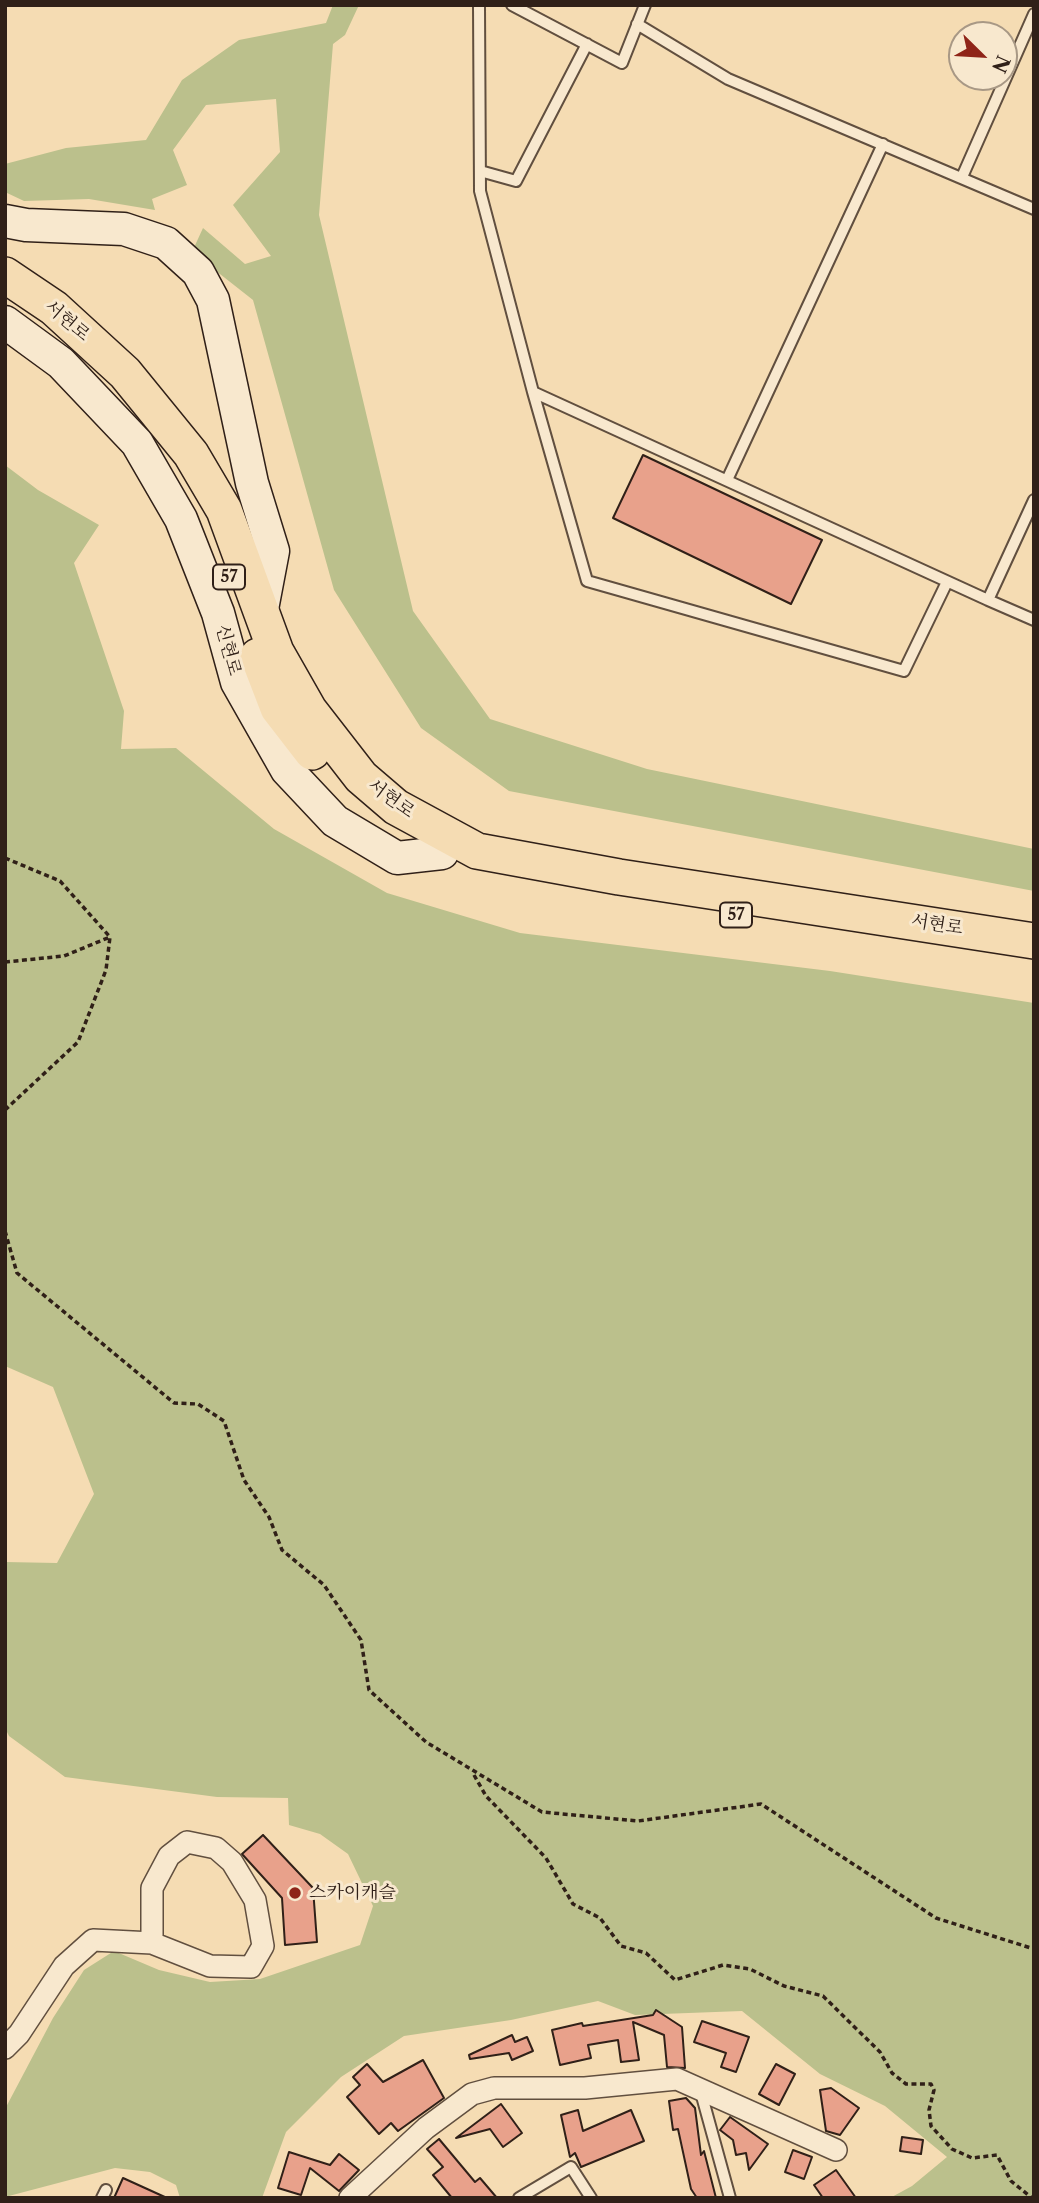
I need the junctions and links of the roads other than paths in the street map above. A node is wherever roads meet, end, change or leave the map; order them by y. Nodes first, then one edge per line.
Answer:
1 (479, 5) edge
2 (512, 5) edge
3 (645, 5) edge
4 (1034, 14) edge
5 (636, 24) junction
6 (587, 44) junction
7 (883, 144) junction
8 (480, 171) junction
9 (962, 177) junction
10 (1034, 209) edge
11 (5, 221) edge
12 (5, 275) edge
13 (5, 301) edge
14 (5, 322) edge
15 (533, 392) junction
16 (727, 480) junction
17 (1034, 500) edge
18 (947, 582) junction
19 (988, 600) junction
20 (262, 610) junction
21 (1034, 620) edge
22 (442, 853) junction
23 (1034, 941) edge
24 (1034, 960) edge
25 (152, 1943) junction
26 (5, 2048) edge
27 (699, 2088) junction
28 (836, 2150) dead end
29 (349, 2198) edge
30 (519, 2198) edge
31 (591, 2198) edge
32 (730, 2198) edge

1 - 8 lane
2 - 6 lane
3 - 5 lane
4 - 9 lane
5 - 6 lane
5 - 7 lane
6 - 8 lane
7 - 9 lane
7 - 16 lane
8 - 15 lane
9 - 10 lane
11 - 20 main road
12 - 20 main road, 서현로 / 57
13 - 22 main road, 서현로 / 57
14 - 22 main road, 신현로
15 - 16 lane
15 - 18 lane
16 - 18 lane
17 - 19 lane
18 - 19 lane
19 - 21 lane
20 - 23 main road, 서현로 / 57
22 - 24 main road, 서현로 / 57
25 - 25 street
25 - 26 street
27 - 28 street
27 - 29 street
27 - 32 lane
30 - 31 lane

